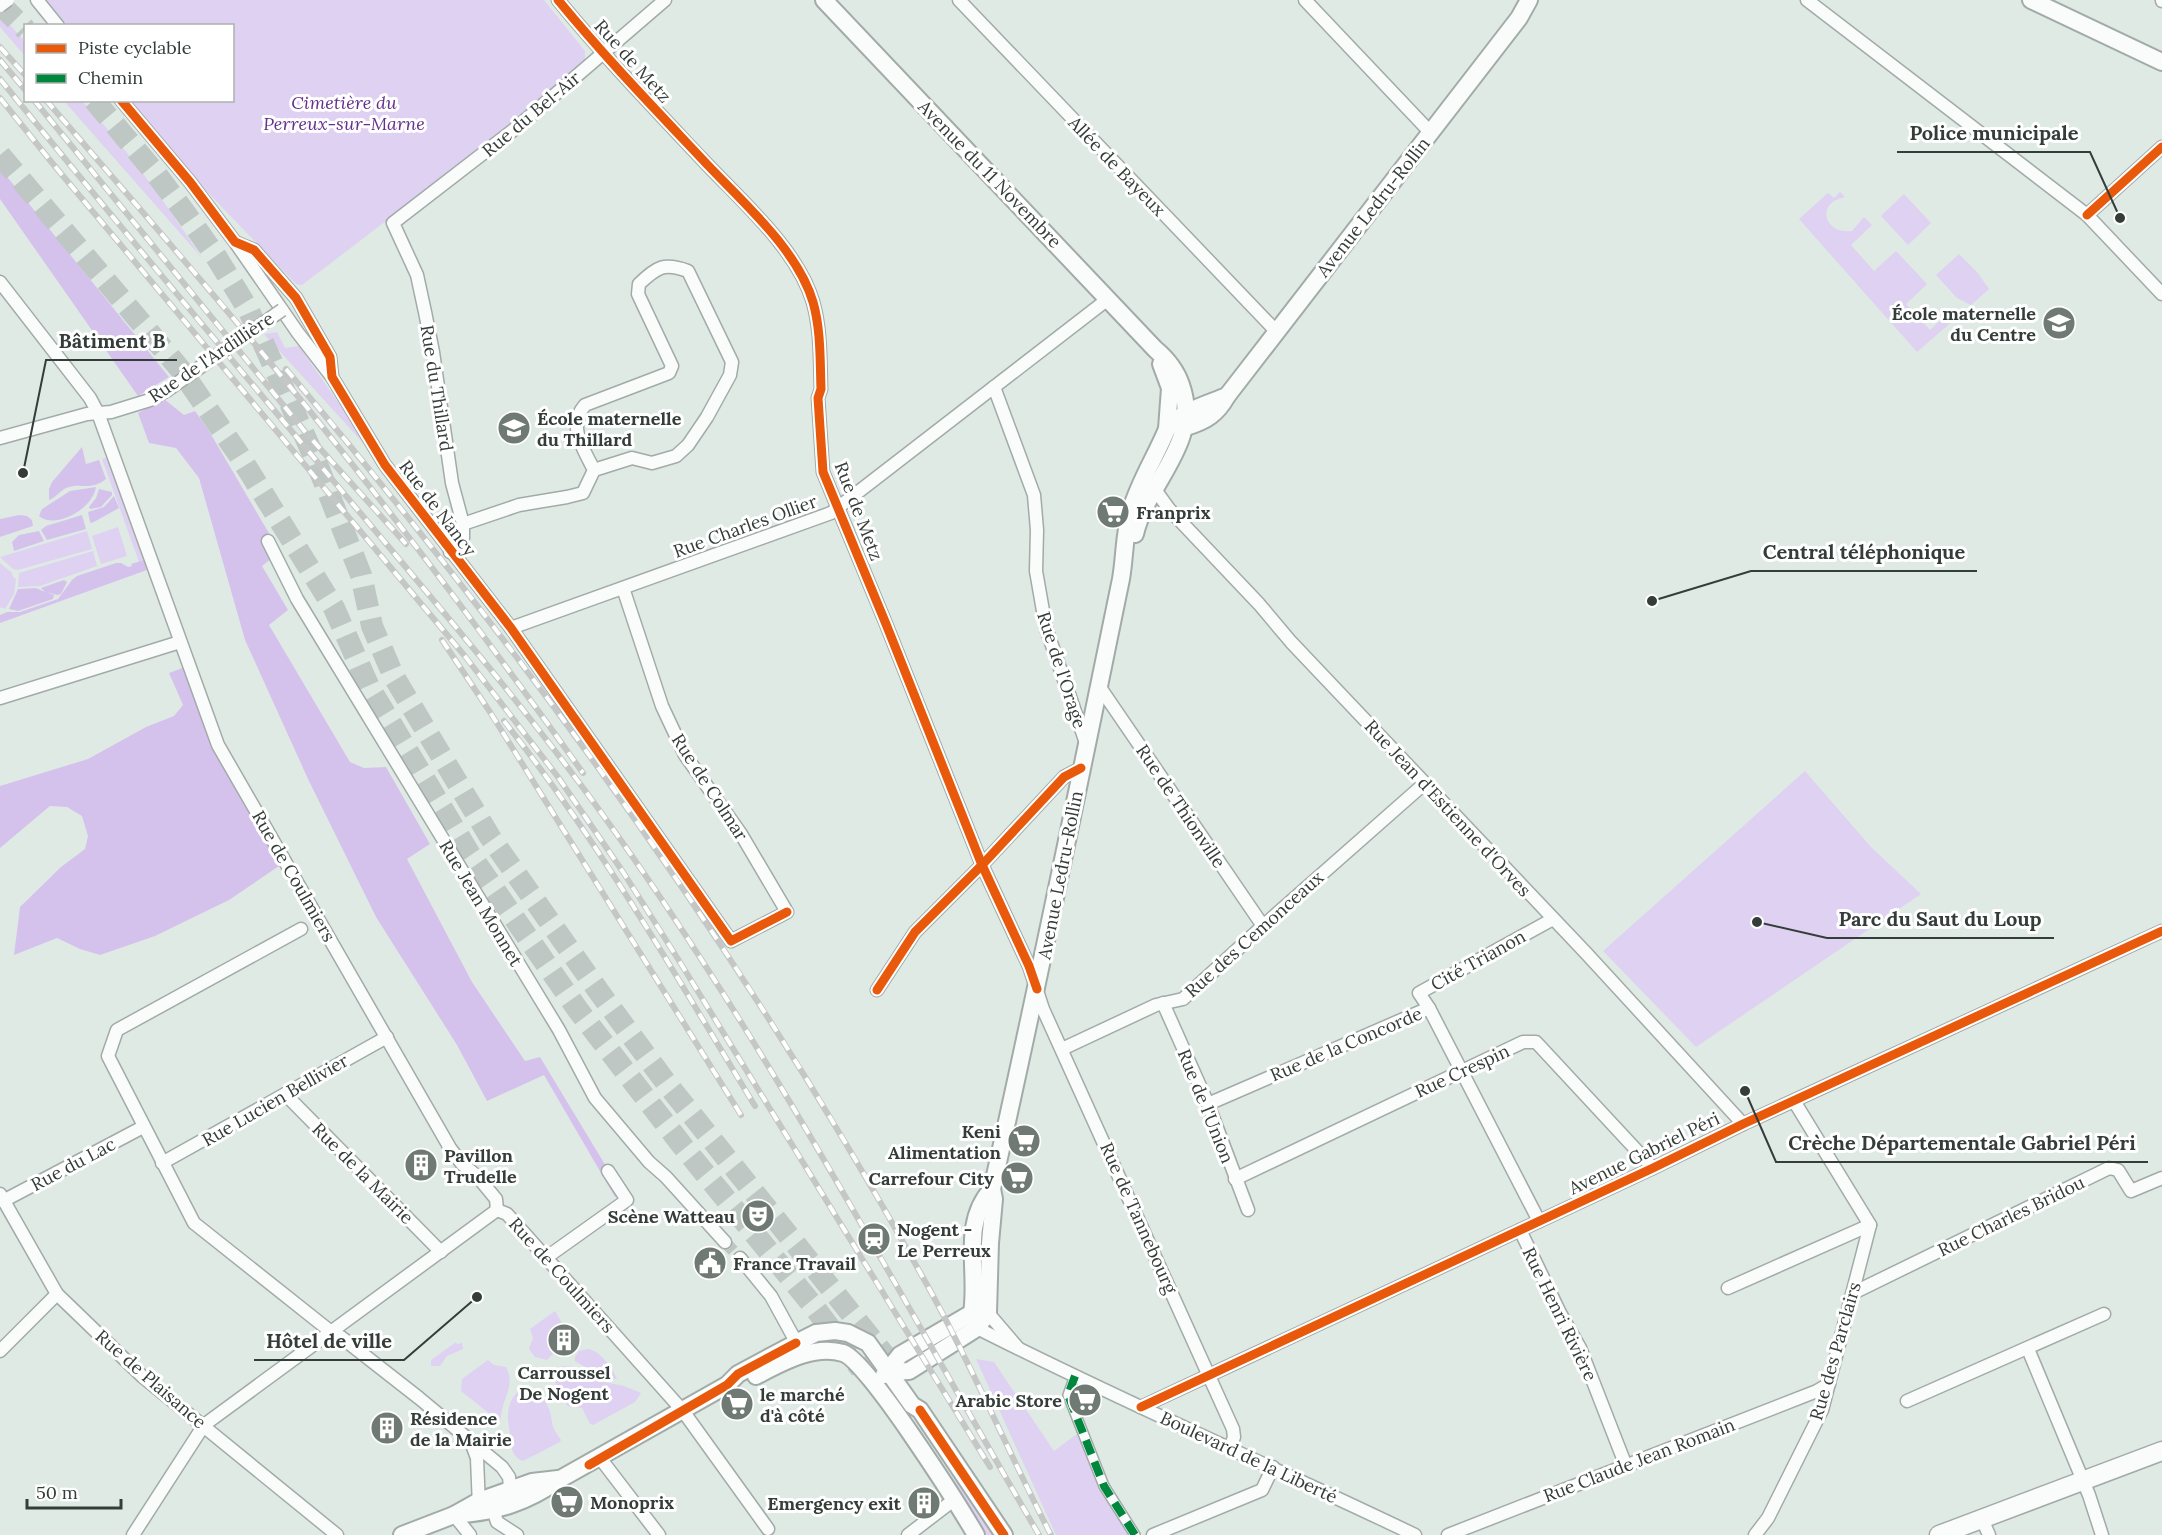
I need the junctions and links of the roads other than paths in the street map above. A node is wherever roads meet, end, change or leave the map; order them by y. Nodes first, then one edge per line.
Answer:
1 (8, 0) edge
2 (37, 0) edge
3 (558, 0) edge
4 (665, 0) edge
5 (824, 0) edge
6 (959, 0) edge
7 (1305, 0) edge
8 (1529, 0) edge
9 (1533, 0) edge
10 (1807, 0) edge
11 (2031, 0) edge
12 (0, 6) edge
13 (1519, 18) junction
14 (56, 24) edge
15 (602, 54) junction
16 (2162, 62) edge
17 (123, 102) edge
18 (1431, 133) junction
19 (2162, 147) edge
20 (2087, 215) junction
21 (393, 224) joint
22 (236, 242) junction
23 (0, 282) edge
24 (2162, 294) edge
25 (1108, 299) junction
26 (282, 310) junction
27 (1276, 332) junction
28 (1155, 349) junction
29 (332, 377) junction
30 (994, 387) junction
31 (98, 413) junction
32 (1182, 422) junction
33 (0, 438) edge
34 (1166, 451) junction
35 (594, 470) junction
36 (1154, 492) junction
37 (837, 509) junction
38 (463, 524) junction
39 (268, 541) dead end
40 (450, 552) junction
41 (1125, 560) junction
42 (623, 588) junction
43 (511, 628) junction
44 (180, 642) junction
45 (1099, 686) junction
46 (0, 699) edge
47 (1086, 743) junction
48 (1081, 768) junction
49 (1424, 784) junction
50 (982, 865) junction
51 (1553, 919) junction
52 (1263, 926) junction
53 (301, 929) dead end
54 (2162, 931) edge
55 (731, 941) joint
56 (1037, 989) junction
57 (877, 990) dead end
58 (1163, 1003) junction
59 (1429, 1008) junction
60 (387, 1037) junction
61 (1062, 1049) junction
62 (1462, 1070) junction
63 (285, 1094) junction
64 (1794, 1101) junction
65 (1208, 1104) junction
66 (1743, 1124) junction
67 (143, 1127) junction
68 (162, 1163) junction
69 (1653, 1168) junction
70 (608, 1171) dead end
71 (2162, 1178) edge
72 (1235, 1179) junction
73 (987, 1195) junction
74 (2, 1198) edge
75 (497, 1210) junction
76 (1248, 1210) dead end
77 (1539, 1221) junction
78 (1870, 1225) junction
79 (1520, 1230) junction
80 (725, 1242) tunnel mouth
81 (441, 1252) junction
82 (547, 1257) junction
83 (740, 1258) tunnel mouth
84 (1728, 1288) dead end
85 (1852, 1293) junction
86 (57, 1294) junction
87 (2104, 1314) dead end
88 (979, 1318) junction
89 (330, 1331) junction
90 (1018, 1348) junction
91 (800, 1349) junction
92 (2028, 1349) junction
93 (0, 1351) edge
94 (909, 1371) junction
95 (888, 1372) junction
96 (1210, 1375) junction
97 (1075, 1376) junction
98 (874, 1383) junction
99 (1829, 1384) junction
100 (1907, 1401) dead end
101 (1141, 1407) junction
102 (920, 1410) junction
103 (683, 1411) junction
104 (204, 1425) junction
105 (470, 1441) junction
106 (1230, 1448) junction
107 (2162, 1451) edge
108 (600, 1458) junction
109 (1626, 1466) junction
110 (1273, 1467) junction
111 (2082, 1481) junction
112 (511, 1497) junction
113 (955, 1499) junction
114 (485, 1505) junction
115 (454, 1515) junction
116 (1985, 1527) edge
117 (768, 1529) dead end
118 (133, 1535) edge
119 (337, 1535) edge
120 (402, 1535) edge
121 (471, 1535) edge
122 (517, 1535) edge
123 (658, 1535) edge
124 (908, 1535) edge
125 (976, 1535) edge
126 (1004, 1535) edge
127 (1135, 1535) edge
128 (1152, 1535) edge
129 (1414, 1535) edge
130 (1448, 1535) edge
131 (1755, 1535) edge
132 (1939, 1535) edge
133 (2102, 1535) edge

1 - 12 street, bridge
2 - 14 street
3 - 15 street, Rue de Metz
4 - 15 street, Rue du Bel-Air
5 - 25 street, Avenue du 11 Novembre
6 - 27 street, Allée de Bayeux
7 - 18 street
8 - 13 street, Avenue Ledru-Rollin
9 - 13 street, Avenue Ledru-Rollin
10 - 20 street
11 - 16 street
13 - 18 street, Avenue Ledru-Rollin
15 - 21 street, Rue du Bel-Air
15 - 37 street, Rue de Metz
17 - 22 street, Rue de Nancy
18 - 27 street, Avenue Ledru-Rollin
19 - 20 street
20 - 24 street
21 - 38 street, Rue du Thillard
22 - 26 street, Rue de Nancy
22 - 29 street, Rue de Nancy
23 - 31 street, Rue de Coulmiers
25 - 28 street, Avenue du 11 Novembre
25 - 30 street, Rue Charles Ollier
26 - 29 street, Rue de Nancy
26 - 31 street, Rue de l'Ardillière, bridge
27 - 32 street, Avenue Ledru-Rollin
28 - 32 street, Avenue du 11 Novembre
28 - 32 street, Avenue du 11 Novembre
29 - 40 street, Rue de Nancy
30 - 37 street, Rue Charles Ollier
30 - 47 street, Rue de l'Orage
31 - 33 street, Rue de l'Ardillière
31 - 44 street, Rue de Coulmiers
32 - 34 street, Avenue Ledru-Rollin
32 - 34 street, Avenue Ledru-Rollin
34 - 36 street, Avenue Ledru-Rollin
34 - 41 street, Avenue Ledru-Rollin
35 - 35 street
35 - 38 street
36 - 41 street, Avenue Ledru-Rollin
36 - 49 street, Rue Jean d'Estienne d'Orves
37 - 42 street, Rue Charles Ollier
37 - 50 street, Rue de Metz
38 - 40 street
39 - 80 street, Rue Jean Monnet
40 - 43 street, Rue de Nancy
41 - 45 street, Avenue Ledru-Rollin
42 - 43 street, Rue Charles Ollier
42 - 55 street, Rue de Colmar
43 - 55 street, Rue de Nancy
44 - 46 street
44 - 60 street, Rue de Coulmiers
45 - 47 street, Avenue Ledru-Rollin
45 - 52 street, Rue de Thionville
47 - 48 street, Avenue Ledru-Rollin
48 - 50 street
48 - 56 street, Avenue Ledru-Rollin
49 - 51 street, Rue Jean d'Estienne d'Orves
49 - 52 street, Rue des Cemonceaux
50 - 56 street, Rue de Metz
50 - 57 street
51 - 59 street, Cité Trianon
51 - 66 street, Rue Jean d'Estienne d'Orves
52 - 58 street, Rue des Cemonceaux
53 - 67 street
54 - 64 street, Avenue Gabriel Péri
56 - 61 street, Rue de Tannebourg
56 - 73 street, Avenue Ledru-Rollin
58 - 61 street, Rue des Cemonceaux
58 - 65 street, Rue de l'Union
59 - 62 street, Rue de la Concorde
59 - 65 street, Rue de la Concorde
60 - 63 street, Rue Lucien Bellivier
60 - 75 street, Rue de Coulmiers
61 - 96 street, Rue de Tannebourg
62 - 69 street, Rue Crespin
62 - 72 street, Rue Crespin
62 - 77 street, Rue de la Concorde
63 - 68 street, Rue Lucien Bellivier
63 - 81 street, Rue de la Mairie
64 - 66 street, Avenue Gabriel Péri
64 - 78 street
65 - 72 street, Rue de l'Union
66 - 69 street, Avenue Gabriel Péri
67 - 68 street
67 - 74 street, Rue du Lac
68 - 89 street
69 - 77 street, Avenue Gabriel Péri
70 - 82 street
71 - 85 street, Rue Charles Bridou
72 - 76 street, Rue de l'Union
73 - 88 street, Avenue Ledru-Rollin
73 - 88 street, Avenue Ledru-Rollin
74 - 86 street, Rue de Plaisance
75 - 81 street
75 - 82 street, Rue de Coulmiers
77 - 79 street, Avenue Gabriel Péri
78 - 84 street
78 - 85 street, Rue des Parclairs
79 - 96 street, Avenue Gabriel Péri
79 - 109 street, Rue Henri Rivière
81 - 89 street
82 - 103 street, Rue de Coulmiers
83 - 91 street
85 - 99 street, Rue des Parclairs
86 - 93 street
86 - 104 street, Rue de Plaisance
87 - 92 street
88 - 90 street, Boulevard de la Liberté
88 - 90 street, Boulevard de la Liberté
88 - 94 street
88 - 95 street
89 - 104 street
89 - 105 street
90 - 97 street, Boulevard de la Liberté
91 - 95 street
91 - 98 street
91 - 103 street
92 - 100 street
92 - 111 street
94 - 95 street
94 - 102 street
95 - 98 street
95 - 102 street
96 - 101 street, Avenue Gabriel Péri
96 - 106 street, Rue de Tannebourg
97 - 101 street, Boulevard de la Liberté
97 - 127 street
98 - 113 street
99 - 109 street, Rue Claude Jean Romain
99 - 131 street, Rue des Parclairs
101 - 106 street, Boulevard de la Liberté
102 - 126 street
103 - 108 street
103 - 117 street, Rue de Coulmiers
104 - 118 street
104 - 119 street, Rue de Plaisance
105 - 112 street
105 - 114 street
106 - 110 street, Boulevard de la Liberté
107 - 111 main road
108 - 112 street
108 - 123 street
109 - 130 street, Rue Claude Jean Romain
110 - 128 street
110 - 129 street, Boulevard de la Liberté
111 - 116 main road
111 - 133 street
112 - 114 street
113 - 124 street
113 - 125 street
114 - 115 street
114 - 122 street
115 - 120 street
115 - 121 street
116 - 132 main road

